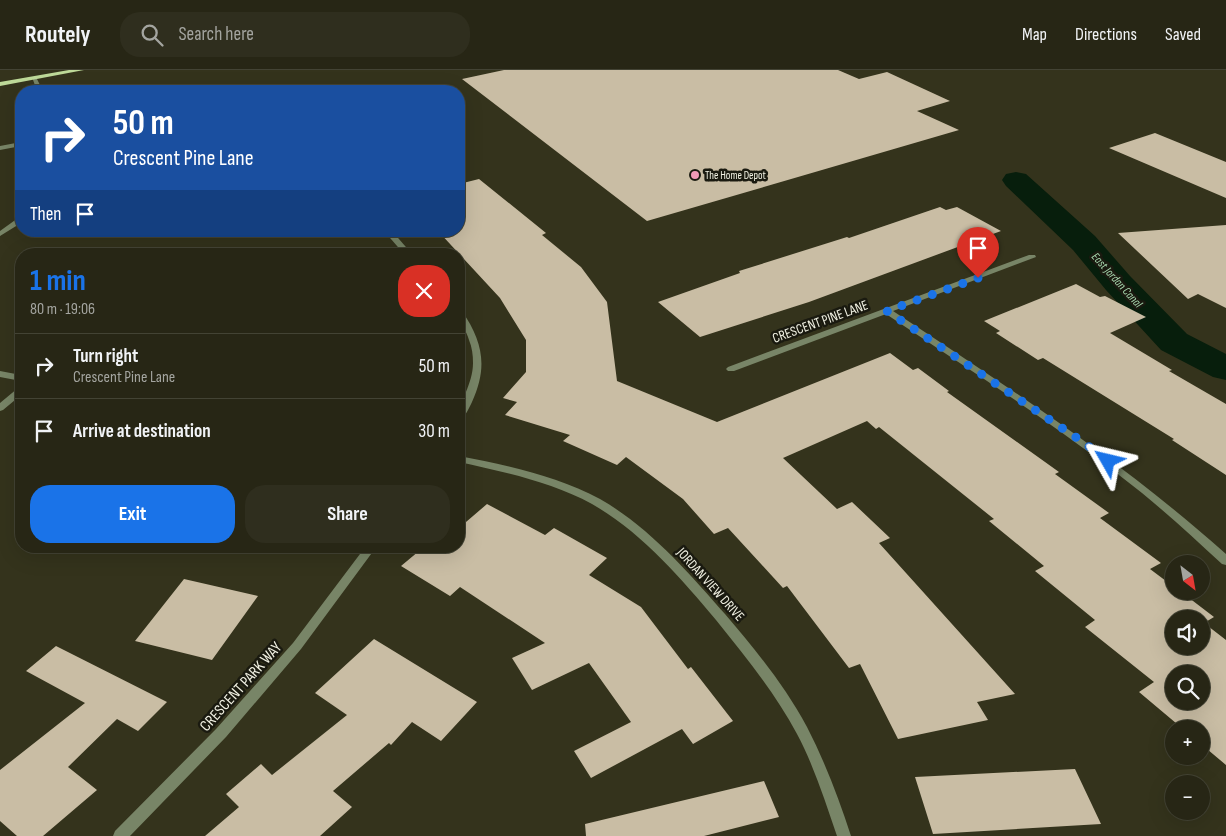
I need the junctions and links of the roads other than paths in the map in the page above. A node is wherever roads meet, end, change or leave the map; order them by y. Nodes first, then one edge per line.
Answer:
1 (80, 70) edge
2 (70, 71) edge
3 (34, 78) junction
4 (0, 84) edge
5 (37, 85) edge
6 (15, 145) edge
7 (0, 148) edge
8 (15, 224) edge
9 (0, 234) edge
10 (393, 237) edge
11 (403, 248) edge
12 (1032, 258) dead end
13 (887, 311) junction
14 (465, 321) edge
15 (731, 369) dead end
16 (0, 374) edge
17 (15, 377) edge
18 (15, 395) edge
19 (465, 407) edge
20 (0, 408) edge
21 (465, 460) edge
22 (367, 553) edge
23 (1226, 560) edge
24 (120, 836) edge
25 (844, 836) edge

1 - 2 main road
2 - 3 main road
3 - 4 main road
3 - 5 street
6 - 7 street
8 - 9 street
10 - 11 street
12 - 13 street, CRESCENT PINE LANE
13 - 15 street, CRESCENT PINE LANE
13 - 23 street
14 - 19 street
16 - 17 street
18 - 20 street
21 - 25 street, JORDAN VIEW DRIVE
22 - 24 street, CRESCENT PARK WAY

